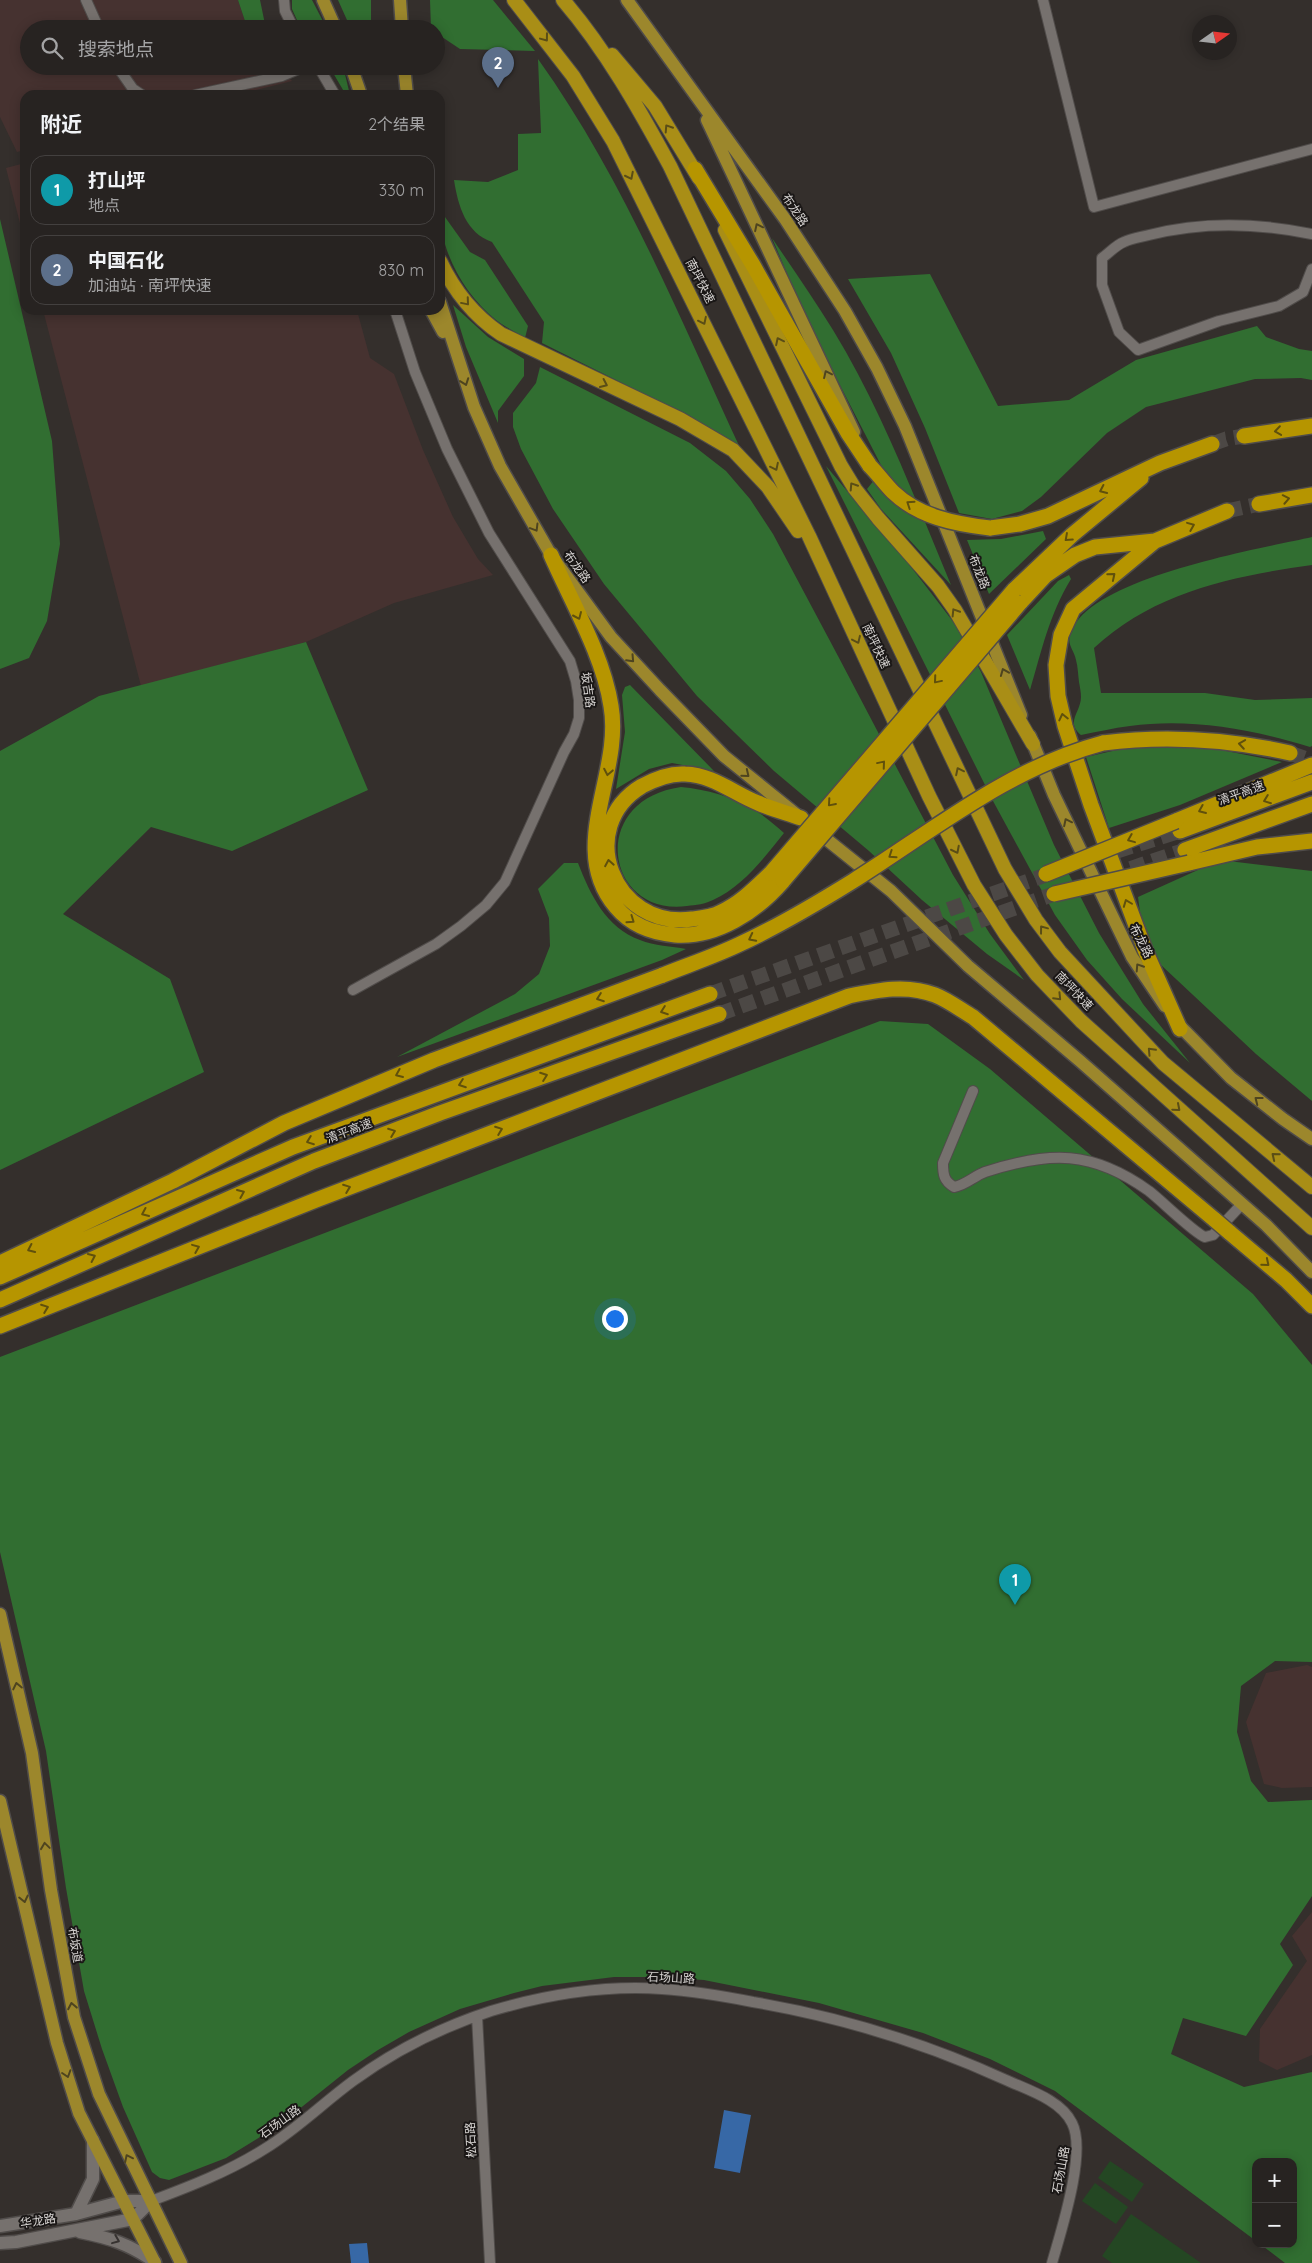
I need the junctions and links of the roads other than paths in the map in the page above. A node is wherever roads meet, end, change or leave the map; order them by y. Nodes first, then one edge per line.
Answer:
1 (86, 0) edge
2 (284, 0) edge
3 (323, 0) edge
4 (400, 0) edge
5 (514, 0) edge
6 (628, 0) edge
7 (1043, 0) edge
8 (567, 5) edge
9 (95, 20) edge
10 (290, 20) edge
11 (332, 20) edge
12 (401, 20) edge
13 (123, 75) edge
14 (284, 75) edge
15 (323, 75) edge
16 (354, 75) edge
17 (405, 75) edge
18 (686, 80) junction
19 (134, 90) edge
20 (218, 90) edge
21 (332, 90) edge
22 (359, 90) edge
23 (406, 90) edge
24 (1312, 149) edge
25 (695, 168) junction
26 (1312, 234) edge
27 (1312, 270) edge
28 (445, 272) edge
29 (398, 315) edge
30 (434, 315) edge
31 (444, 315) edge
32 (457, 360) junction
33 (1312, 426) edge
34 (1244, 436) tunnel mouth
35 (1212, 444) tunnel mouth
36 (1160, 463) junction
37 (870, 466) junction
38 (1312, 495) edge
39 (1259, 504) tunnel mouth
40 (1228, 511) tunnel mouth
41 (1155, 541) junction
42 (551, 555) junction
43 (837, 596) junction
44 (1017, 596) junction
45 (1033, 744) junction
46 (1290, 753) tunnel mouth
47 (1312, 765) edge
48 (1312, 782) edge
49 (1312, 804) edge
50 (801, 818) junction
51 (1178, 826) junction
52 (1312, 841) edge
53 (1187, 857) junction
54 (1046, 874) tunnel mouth
55 (777, 877) junction
56 (1054, 894) tunnel mouth
57 (353, 990) dead end
58 (710, 994) tunnel mouth
59 (719, 1014) tunnel mouth
60 (1180, 1029) junction
61 (973, 1091) dead end
62 (1312, 1138) edge
63 (1312, 1187) edge
64 (1242, 1204) junction
65 (1312, 1228) edge
66 (0, 1263) edge
67 (1312, 1272) edge
68 (0, 1278) edge
69 (0, 1300) edge
70 (1312, 1306) edge
71 (0, 1326) edge
72 (0, 1614) edge
73 (0, 1801) edge
74 (477, 2016) junction
75 (93, 2140) junction
76 (124, 2201) junction
77 (151, 2201) junction
78 (76, 2214) junction
79 (133, 2219) junction
80 (0, 2226) edge
81 (72, 2231) junction
82 (0, 2243) edge
83 (155, 2263) edge
84 (181, 2263) edge
85 (490, 2263) edge
86 (1052, 2263) edge

1 - 9 street
2 - 10 street
3 - 11 main road
4 - 12 main road
5 -> 43 highway, 南坪快速
6 - 18 main road, 布龙路
7 - 24 street
25 -> 8 highway
63 -> 8 highway, 南坪快速
13 - 19 street
14 - 20 street
15 - 21 street
16 - 22 main road
17 - 23 main road
37 -> 18 main road
45 -> 18 main road, 布龙路
25 - 37 highway
45 -> 25 highway
26 - 27 street
28 -> 43 highway
29 - 57 street, 坂吉路
30 - 32 main road
31 - 32 main road, 布龙路
32 -> 42 main road, 布龙路
33 -> 34 highway
35 - 36 highway
36 -> 37 highway, bridge
36 -> 44 highway
39 -> 38 highway
41 -> 40 highway
41 - 44 highway
60 -> 41 highway
42 -> 50 main road, 布龙路
42 -> 55 highway
43 -> 65 highway, 南坪快速
44 - 55 highway, bridge
60 -> 45 main road, 布龙路
46 -> 66 highway, bridge
47 -> 51 highway
48 -> 51 highway, 清平高速
49 - 53 highway
55 -> 50 highway
50 - 64 main road, 布龙路
51 -> 54 highway, bridge
52 - 53 highway
53 - 56 highway, bridge
58 -> 68 highway, 清平高速
69 -> 59 highway, 清平高速
62 -> 60 main road, 布龙路
61 - 64 street
64 - 67 main road, 布龙路
71 -> 70 highway, bridge
77 -> 72 main road, 布坂道
73 -> 75 main road
74 - 77 street, 石场山路
74 - 85 street, 松石路
74 - 86 street, 石场山路
75 - 76 main road
75 - 78 street
76 - 77 street, 华龙路
76 - 78 street, 华龙路
76 - 79 main road
77 - 79 street
77 - 84 main road, 布坂道
78 - 80 street, 华龙路
79 - 81 street, 华龙路
79 - 83 main road
81 - 82 street, 华龙路
81 -> 83 street

